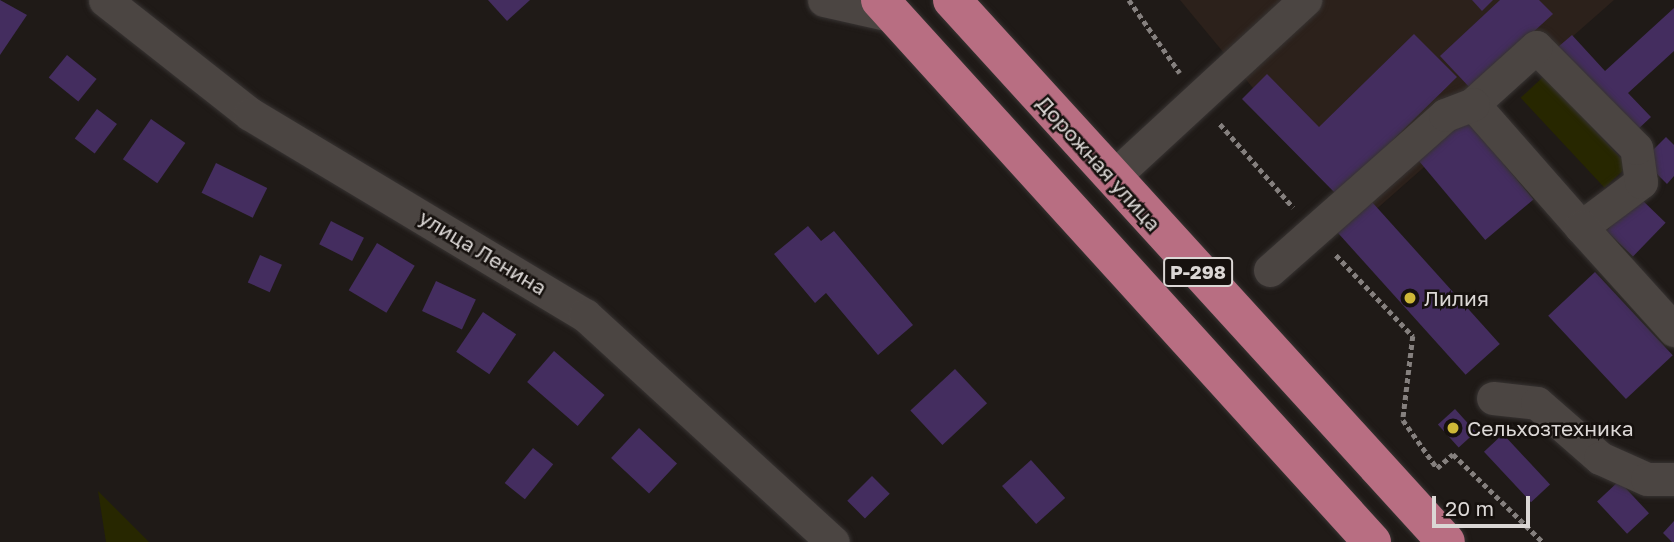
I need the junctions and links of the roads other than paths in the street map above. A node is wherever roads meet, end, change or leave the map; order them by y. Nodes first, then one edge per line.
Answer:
1 (105, 0) edge
2 (824, 0) edge
3 (952, 0) edge
4 (1305, 0) edge
5 (887, 8) edge
6 (1473, 104) junction
7 (1112, 178) junction
8 (1581, 227) junction
9 (1270, 271) dead end
10 (1674, 330) edge
11 (1493, 398) dead end
12 (1674, 480) edge
13 (833, 542) edge
14 (1372, 542) edge
15 (1446, 542) edge

1 - 13 street, улица Ленина
2 - 5 street
3 - 7 highway, Дорожная улица / Р-298
4 - 7 street
5 - 14 highway, Р-298
6 - 8 street
6 - 8 street
6 - 9 street
7 - 15 highway, Дорожная улица / Р-298
8 - 10 street
11 - 12 street

